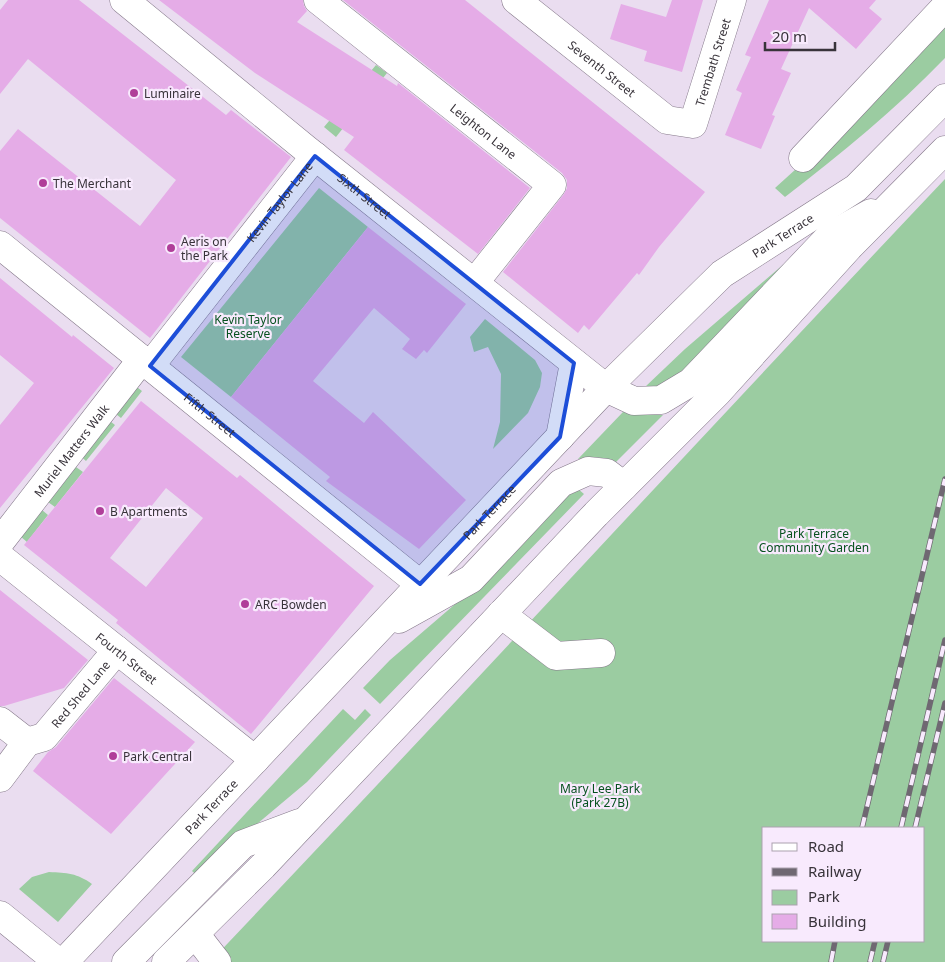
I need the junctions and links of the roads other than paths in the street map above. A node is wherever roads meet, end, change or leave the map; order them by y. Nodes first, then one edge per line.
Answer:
1 (124, 0) edge
2 (318, 0) edge
3 (516, 0) edge
4 (732, 0) edge
5 (941, 5) edge
6 (945, 98) edge
7 (693, 124) joint
8 (942, 154) edge
9 (315, 156) junction
10 (803, 158) dead end
11 (900, 196) junction
12 (0, 244) edge
13 (475, 282) junction
14 (146, 362) junction
15 (574, 363) junction
16 (606, 388) junction
17 (560, 437) junction
18 (624, 486) junction
19 (0, 542) edge
20 (0, 557) edge
21 (420, 584) junction
22 (501, 614) junction
23 (374, 634) junction
24 (117, 650) junction
25 (601, 653) dead end
26 (0, 721) edge
27 (27, 742) junction
28 (254, 760) junction
29 (0, 778) edge
30 (305, 821) junction
31 (263, 866) junction
32 (0, 915) edge
33 (202, 956) edge
34 (58, 962) edge
35 (64, 962) edge
36 (126, 962) edge
37 (166, 962) edge

1 - 9 main road, Sixth Street
2 - 13 main road, Leighton Lane
3 - 7 main road, Seventh Street
4 - 7 main road, Trembath Street
5 - 10 main road
6 - 16 main road, Park Terrace
8 - 11 main road
9 - 13 main road, Sixth Street
9 - 14 main road, Kevin Taylor Lane
11 - 16 main road, Sixth Street
11 - 18 main road
12 - 14 main road, Fifth Street
13 - 15 main road, Sixth Street
14 - 19 main road, Muriel Matters Walk
14 - 21 main road, Fifth Street
15 - 16 main road, Sixth Street
15 - 17 main road
16 - 17 main road, Park Terrace
17 - 21 main road, Park Terrace
18 - 22 main road
18 - 23 main road
20 - 24 main road, Fourth Street
21 - 23 main road, Park Terrace
22 - 25 main road
22 - 30 main road
23 - 28 main road, Park Terrace
24 - 27 main road, Red Shed Lane
24 - 28 main road, Fourth Street
26 - 27 main road
27 - 29 main road, Red Shed Lane
28 - 35 main road, Park Terrace
30 - 31 main road
30 - 36 main road
31 - 33 main road
31 - 37 main road
32 - 34 main road

